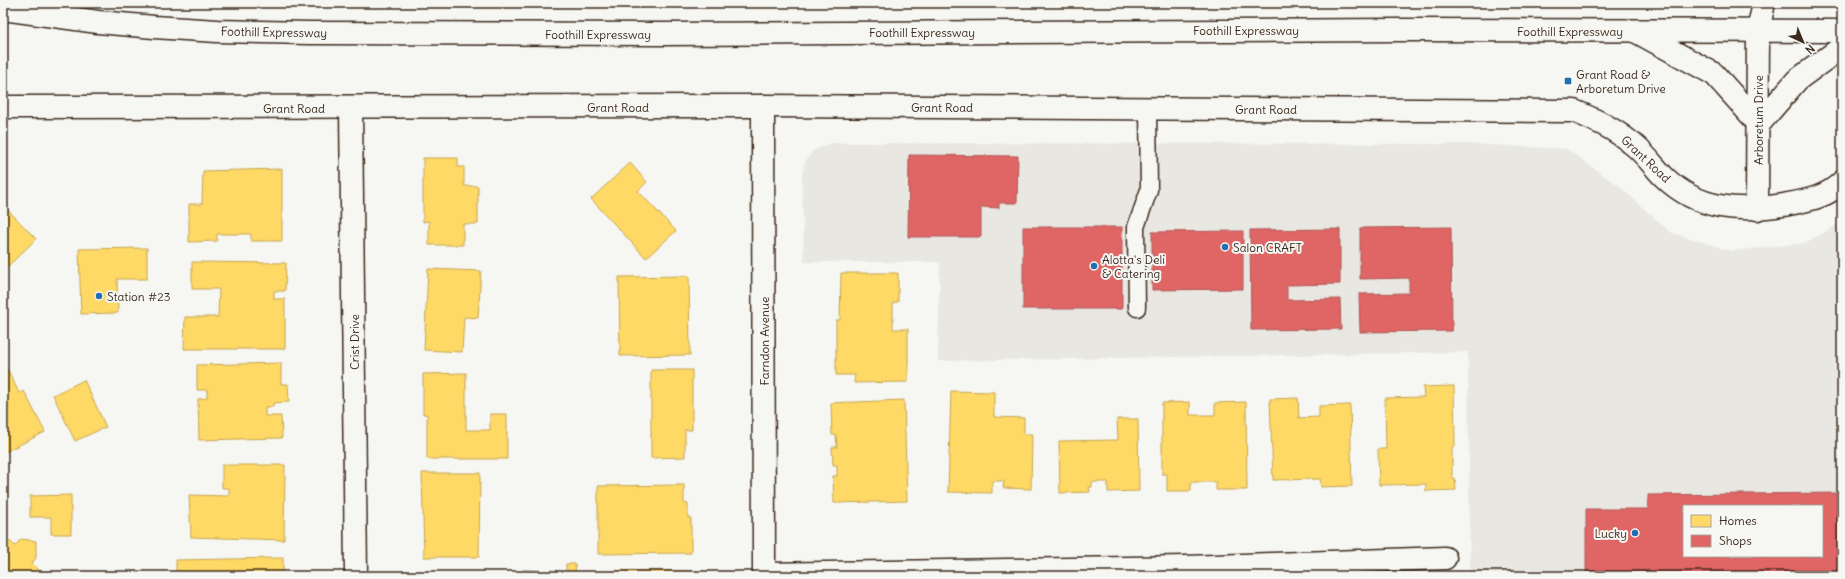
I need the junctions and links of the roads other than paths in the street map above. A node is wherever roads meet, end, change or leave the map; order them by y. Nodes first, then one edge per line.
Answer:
1 (1754, 3) edge
2 (1764, 3) edge
3 (3, 9) edge
4 (1635, 31) junction
5 (1758, 31) junction
6 (1842, 31) edge
7 (1842, 47) edge
8 (763, 106) junction
9 (3, 107) edge
10 (351, 108) junction
11 (1148, 108) junction
12 (1759, 124) junction
13 (1842, 182) edge
14 (1757, 209) junction
15 (1137, 308) dead end
16 (1445, 558) dead end
17 (1186, 572) edge
18 (764, 575) edge
19 (356, 576) edge

1 - 5 main road, Arboretum Drive
2 - 5 main road, Arboretum Drive
3 - 4 main road, Foothill Expressway
4 - 5 main road, Foothill Expressway
4 - 12 main road
5 - 6 main road, Foothill Expressway
5 - 12 main road, Arboretum Drive
7 - 12 main road
8 - 10 main road, Grant Road
8 - 11 main road, Grant Road
8 - 18 main road, Farndon Avenue
9 - 10 main road, Grant Road
10 - 19 main road, Crist Drive
11 - 14 main road, Grant Road
11 - 15 lane
12 - 14 main road, Arboretum Drive
13 - 14 main road, Grant Road
16 - 17 main road
17 - 18 main road

